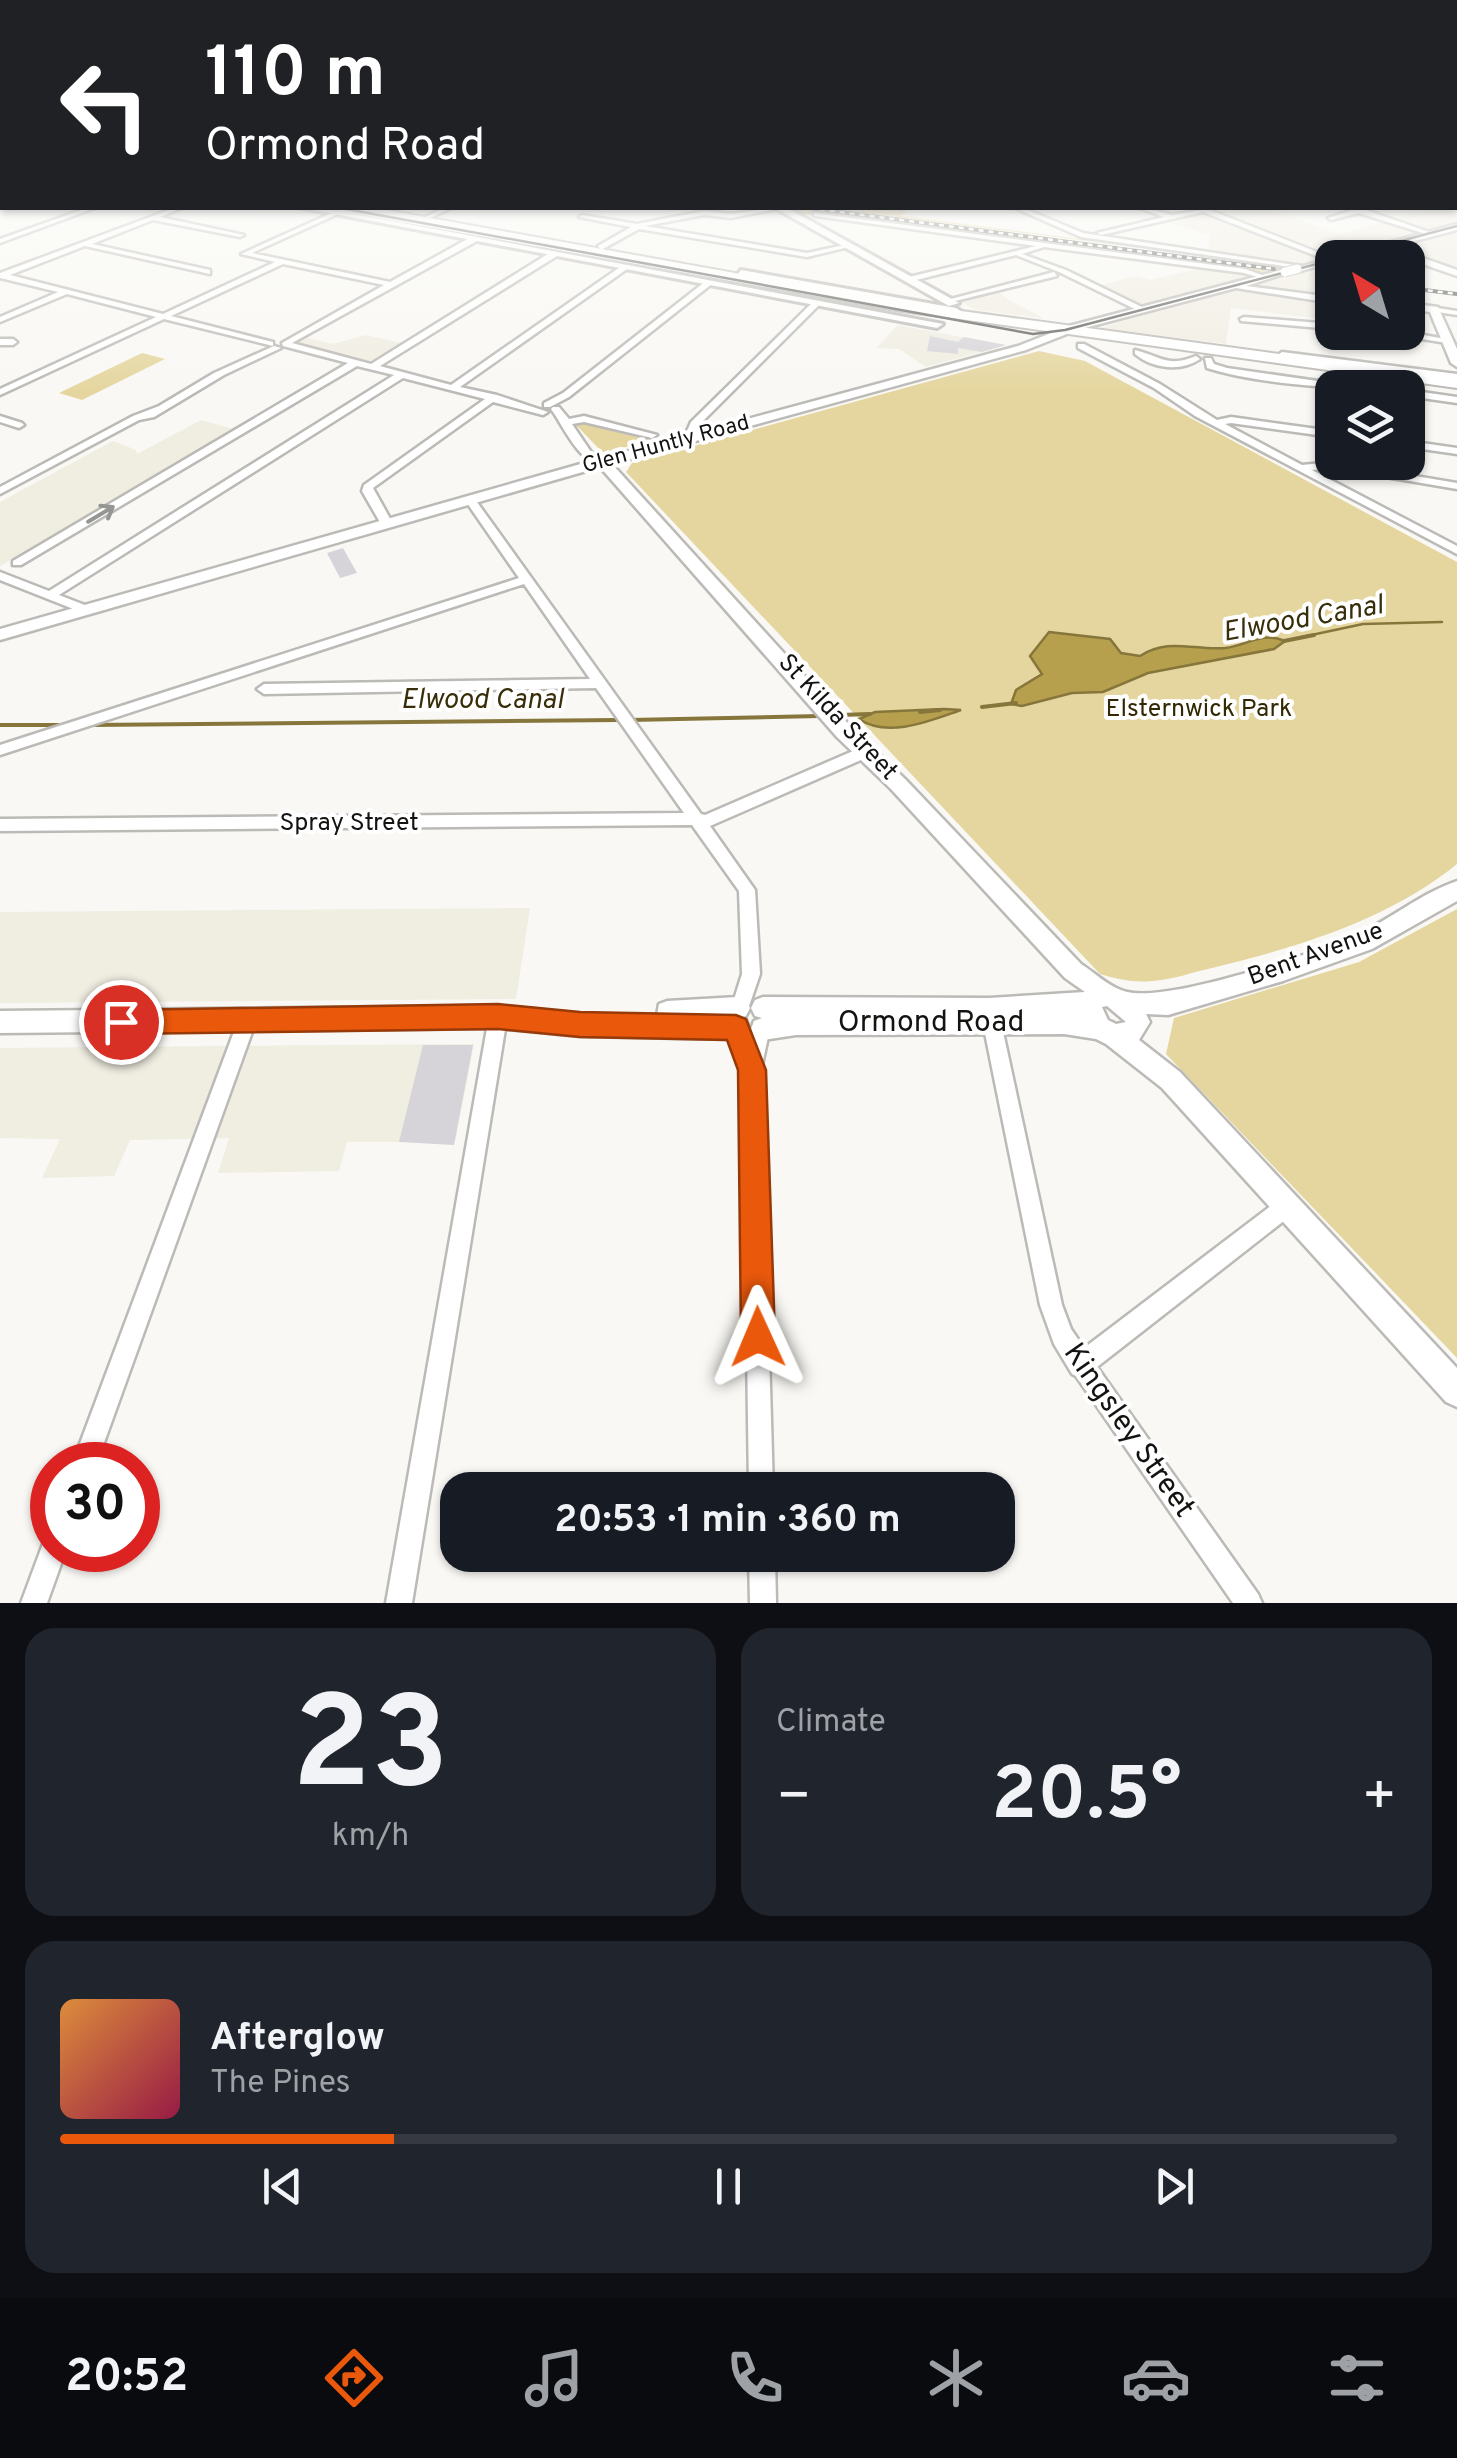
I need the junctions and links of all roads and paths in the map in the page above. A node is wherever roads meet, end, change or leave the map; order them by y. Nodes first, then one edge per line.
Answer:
1 (87, 243) edge
2 (267, 243) edge
3 (467, 243) edge
4 (494, 243) edge
5 (537, 243) junction
6 (568, 243) edge
7 (615, 243) edge
8 (735, 243) edge
9 (843, 243) edge
10 (1035, 243) joint
11 (1143, 243) edge
12 (1287, 243) edge
13 (84, 244) junction
14 (506, 245) junction
15 (849, 246) junction
16 (1066, 248) junction
17 (1315, 253) edge
18 (554, 254) junction
19 (599, 256) junction
20 (1010, 256) junction
21 (1036, 259) junction
22 (282, 262) junction
23 (1425, 262) edge
24 (0, 264) edge
25 (1315, 264) edge
26 (21, 268) junction
27 (626, 268) junction
28 (1300, 268) junction
29 (207, 272) dead end
30 (1059, 272) junction
31 (700, 273) junction
32 (1457, 273) edge
33 (2, 277) edge
34 (1264, 278) junction
35 (908, 280) junction
36 (389, 284) junction
37 (758, 284) junction
38 (1240, 284) junction
39 (732, 287) junction
40 (66, 292) junction
41 (1315, 297) edge
42 (818, 303) junction
43 (1425, 309) edge
44 (1142, 310) junction
45 (1434, 310) junction
46 (1457, 313) edge
47 (948, 316) junction
48 (164, 317) junction
49 (1244, 319) dead end
50 (0, 320) edge
51 (1315, 325) edge
52 (1062, 331) junction
53 (1425, 337) edge
54 (1447, 340) junction
55 (1040, 341) junction
56 (0, 342) edge
57 (13, 342) dead end
58 (279, 344) junction
59 (1133, 345) junction
60 (1081, 346) junction
61 (1193, 352) junction
62 (355, 363) junction
63 (1457, 363) edge
64 (372, 367) junction
65 (1315, 371) edge
66 (1315, 373) edge
67 (403, 374) junction
68 (1425, 385) edge
69 (454, 387) junction
70 (1457, 388) edge
71 (1425, 389) edge
72 (0, 392) edge
73 (494, 396) junction
74 (549, 409) junction
75 (0, 419) edge
76 (1218, 423) junction
77 (20, 425) dead end
78 (569, 427) junction
79 (1315, 432) edge
80 (652, 435) dead end
81 (697, 436) junction
82 (1425, 446) edge
83 (1457, 451) edge
84 (604, 462) junction
85 (1315, 466) edge
86 (1303, 468) junction
87 (1315, 474) edge
88 (1325, 480) edge
89 (1416, 480) edge
90 (1457, 486) edge
91 (0, 491) edge
92 (470, 500) junction
93 (387, 524) junction
94 (1457, 551) edge
95 (16, 563) dead end
96 (1, 574) edge
97 (528, 579) junction
98 (51, 596) junction
99 (86, 610) junction
100 (0, 635) edge
101 (601, 682) junction
102 (264, 689) dead end
103 (0, 750) edge
104 (864, 752) junction
105 (700, 821) junction
106 (0, 825) edge
107 (1448, 896) edge
108 (1101, 1001) junction
109 (1168, 1004) junction
110 (990, 1016) junction
111 (498, 1017) junction
112 (750, 1018) junction
113 (247, 1020) junction
114 (0, 1022) edge
115 (1122, 1030) junction
116 (1287, 1206) junction
117 (1080, 1366) junction
118 (1457, 1391) edge
119 (92, 1442) edge
120 (761, 1472) edge
121 (45, 1572) edge
122 (762, 1572) edge
123 (34, 1603) edge
124 (398, 1603) edge
125 (763, 1603) edge
126 (1249, 1603) edge

1 - 13 street
2 - 22 street
3 - 36 street
4 - 14 main road
5 - 14 main road
5 - 19 highway
5 - 31 highway
6 - 19 main road
7 - 19 street
8 - 15 street
9 - 15 main road
10 - 16 street
10 - 20 street
11 - 28 street
12 - 17 street
13 - 26 street
13 - 29 street
14 - 18 main road
15 - 35 main road
16 - 21 street
16 - 34 street
18 - 19 main road
18 - 64 street
19 - 27 main road
19 - 31 main road
19 - 37 highway
20 - 21 street
20 - 35 street
21 - 30 street
22 - 36 street
22 - 48 street
23 - 32 main road
24 - 26 street
25 - 28 main road, Glen Huntly Road
26 - 33 street
27 - 31 main road
27 - 69 street
28 - 34 main road, Glen Huntly Road, bridge
30 - 44 street
30 - 47 street
31 - 37 highway
31 - 39 main road
31 - 47 main road
31 - 74 street
33 - 40 street
34 - 38 main road, Glen Huntly Road
35 - 47 main road
36 - 58 street
37 - 39 main road
37 - 47 highway
38 - 41 main road
38 - 44 main road, Glen Huntly Road
39 - 42 main road
40 - 48 street
40 - 50 street
42 - 47 main road
42 - 81 street
43 - 45 main road
44 - 52 main road, Glen Huntly Road
45 - 46 street
45 - 54 main road
47 - 52 highway
47 - 55 highway
48 - 58 street
48 - 72 street
49 - 51 street
52 - 55 main road, Glen Huntly Road
52 - 59 highway
53 - 54 street
54 - 63 main road
55 - 60 highway
55 - 81 main road, Glen Huntly Road
56 - 57 street
58 - 62 street
58 - 91 street
59 - 60 highway
59 - 61 highway
60 - 76 street
61 - 65 highway
61 - 66 highway
61 - 70 street
62 - 64 street
95 -> 62 street
64 - 67 street
67 - 69 street
67 - 98 street
68 - 70 highway
69 - 73 street
70 - 71 highway
73 - 74 street
73 - 93 street
74 - 78 street
75 - 77 street
76 - 79 street
76 - 86 street
78 - 80 street
78 - 84 street, St Kilda Street
81 - 84 main road, Glen Huntly Road
82 - 83 street
84 - 92 main road, Glen Huntly Road
84 - 104 main road, St Kilda Street
85 - 86 street
86 - 87 street
88 - 94 street
89 - 90 street
92 - 93 main road, Glen Huntly Road
92 - 97 street
93 - 99 main road, Glen Huntly Road
96 - 98 street
97 - 101 street
97 - 103 street
98 - 99 street
99 - 100 main road, Glen Huntly Road
101 - 102 street
101 - 105 street
104 - 105 street, Spray Street
104 - 108 main road, St Kilda Street
105 - 106 street, Spray Street
105 - 112 street
107 - 109 main road, Bent Avenue
108 - 109 main road, Bent Avenue
108 - 110 main road, Ormond Road
108 - 115 main road
108 - 115 main road
109 - 115 main road, Bent Avenue
110 - 112 main road, Ormond Road
110 - 115 main road, Ormond Road
110 - 117 street, Kingsley Street
111 - 112 main road, Ormond Road
111 - 113 main road, Ormond Road
111 - 124 street
112 - 120 street
113 - 114 main road, Ormond Road
113 - 119 street
115 - 116 main road
116 - 117 street
116 - 118 main road
117 - 126 street, Kingsley Street
121 - 123 street
122 - 125 street

